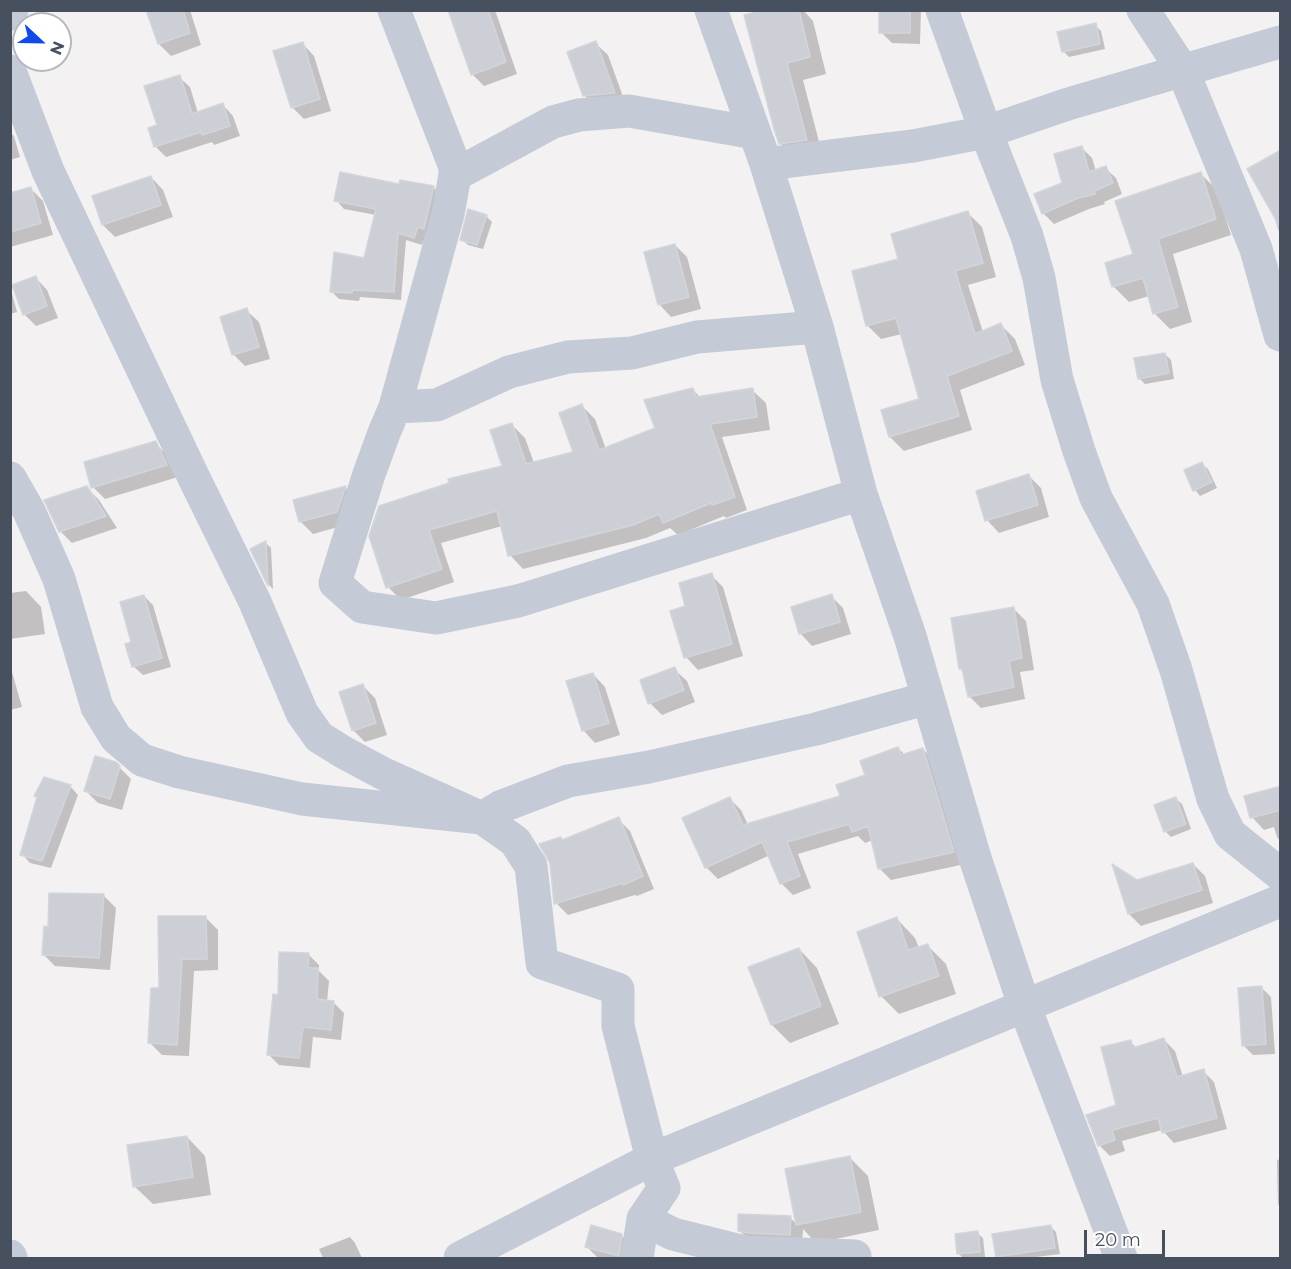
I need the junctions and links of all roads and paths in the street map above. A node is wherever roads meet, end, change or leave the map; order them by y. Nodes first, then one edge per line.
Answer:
1 (394, 10) edge
2 (711, 10) edge
3 (942, 10) edge
4 (1143, 10) edge
5 (1281, 42) edge
6 (11, 71) edge
7 (1182, 71) junction
8 (986, 132) junction
9 (755, 133) junction
10 (766, 164) junction
11 (455, 175) junction
12 (817, 327) junction
13 (1281, 334) edge
14 (395, 407) junction
15 (10, 478) edge
16 (861, 494) junction
17 (20, 511) edge
18 (928, 698) junction
19 (482, 818) junction
20 (1281, 874) edge
21 (1281, 901) edge
22 (1024, 1005) junction
23 (652, 1159) junction
24 (643, 1220) junction
25 (460, 1258) edge
26 (637, 1258) edge
27 (862, 1258) edge
28 (1121, 1258) edge

1 - 11 street
2 - 9 street
3 - 8 street
4 - 7 street
5 - 7 street
6 - 19 street
7 - 8 street
7 - 13 street
8 - 10 street
8 - 20 street
9 - 10 street
9 - 11 street
10 - 12 street
11 - 14 street
12 - 14 street
12 - 16 street
14 - 16 street
15 - 17 street
16 - 18 street
17 - 19 street
18 - 19 street
18 - 22 street
19 - 23 street
21 - 22 street
22 - 23 street
22 - 28 street
23 - 24 street
23 - 25 street
24 - 26 street
24 - 27 street

